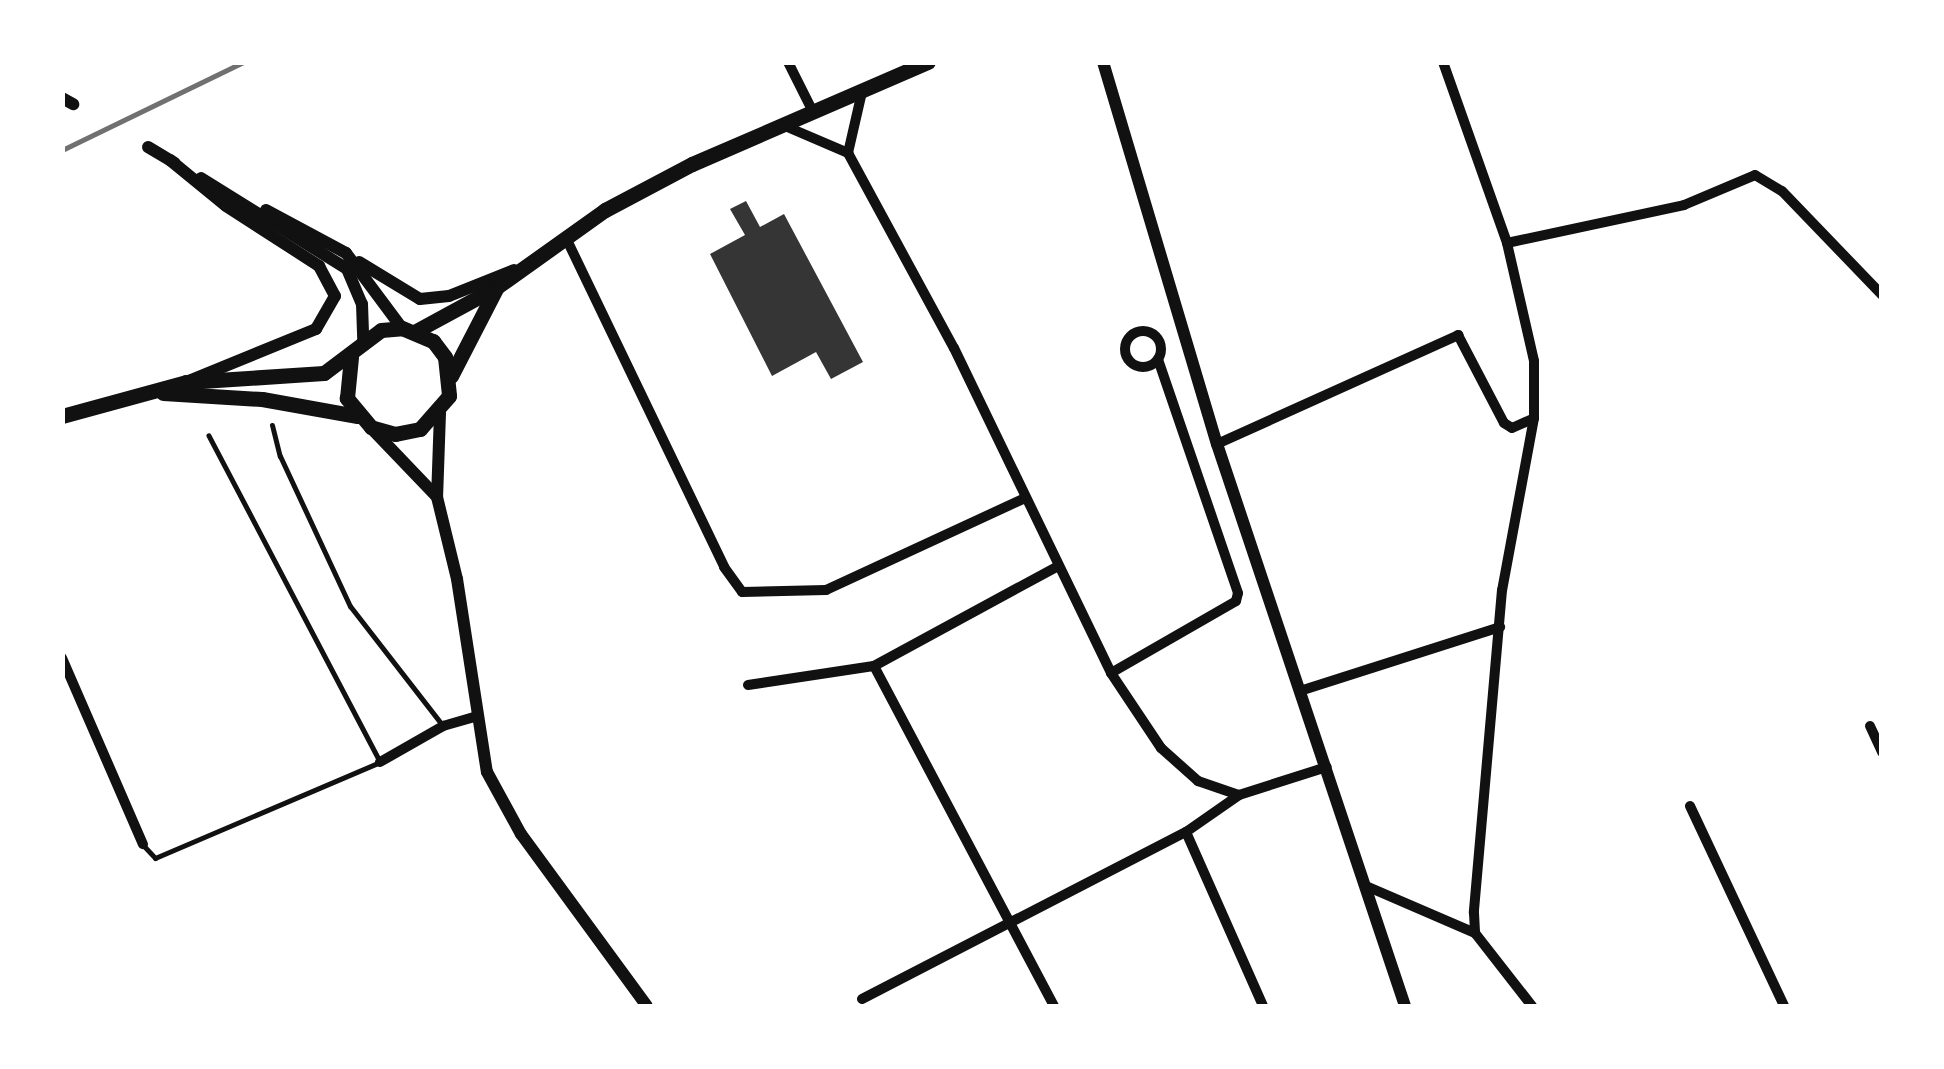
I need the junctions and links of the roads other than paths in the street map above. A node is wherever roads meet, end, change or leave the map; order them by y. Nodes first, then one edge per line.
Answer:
1 (788, 62) edge
2 (928, 62) edge
3 (1099, 62) edge
4 (1443, 62) edge
5 (862, 92) junction
6 (814, 114) junction
7 (786, 126) junction
8 (148, 147) dead end
9 (848, 153) junction
10 (170, 160) junction
11 (240, 200) junction
12 (566, 238) junction
13 (1507, 243) junction
14 (346, 253) junction
15 (534, 262) junction
16 (498, 288) junction
17 (1882, 295) edge
18 (409, 329) junction
19 (362, 341) junction
20 (350, 357) junction
21 (1158, 359) dead end
22 (450, 376) junction
23 (186, 382) junction
24 (144, 392) junction
25 (440, 413) junction
26 (62, 416) edge
27 (358, 416) junction
28 (1534, 418) junction
29 (272, 424) dead end
30 (371, 427) junction
31 (208, 436) dead end
32 (1217, 444) junction
33 (437, 497) junction
34 (1025, 498) junction
35 (1058, 566) junction
36 (1500, 627) junction
37 (62, 658) edge
38 (874, 666) junction
39 (1111, 673) junction
40 (748, 685) dead end
41 (1303, 690) junction
42 (474, 718) junction
43 (443, 726) junction
44 (1870, 726) dead end
45 (1882, 752) edge
46 (380, 762) junction
47 (1327, 766) junction
48 (1239, 795) junction
49 (1690, 806) dead end
50 (1186, 832) junction
51 (142, 844) joint
52 (1366, 886) junction
53 (1007, 922) junction
54 (1476, 933) junction
55 (862, 999) dead end
56 (647, 1006) edge
57 (1054, 1006) edge
58 (1263, 1006) edge
59 (1405, 1006) edge
60 (1532, 1006) edge
61 (1784, 1006) edge

1 - 6 street
2 - 5 main road
3 - 32 street
4 - 13 street
5 - 6 main road
5 - 9 street
6 - 7 main road
7 - 9 street
7 - 12 main road
8 - 10 street
9 - 34 street
10 - 11 street
10 - 23 street
11 - 14 street
11 - 19 street
12 - 15 main road
12 - 34 street
13 - 17 street
13 - 28 street
14 - 15 street
14 - 18 street
15 - 16 main road
16 - 18 main road
16 - 22 main road
18 - 19 main road
18 - 22 main road
19 - 20 main road
20 - 23 main road
20 - 27 main road
21 - 39 street
22 - 25 main road
23 - 24 main road
24 - 26 main road
24 - 27 main road
25 - 30 main road
25 - 33 street
27 - 30 main road
28 - 32 street
28 - 36 street
29 - 43 lane
30 - 33 street
31 - 46 lane
32 - 41 street
33 - 42 street
34 - 35 street
35 - 38 street
35 - 39 street
36 - 41 street
36 - 54 street
37 - 51 street
38 - 40 street
38 - 53 street
39 - 48 street
41 - 47 street
42 - 43 street
42 - 56 street
43 - 46 street
44 - 45 street
46 - 51 lane
47 - 48 street
47 - 52 street
48 - 50 street
49 - 61 street
50 - 53 street
50 - 58 street
52 - 54 street
52 - 59 street
53 - 55 street
53 - 57 street
54 - 60 street

